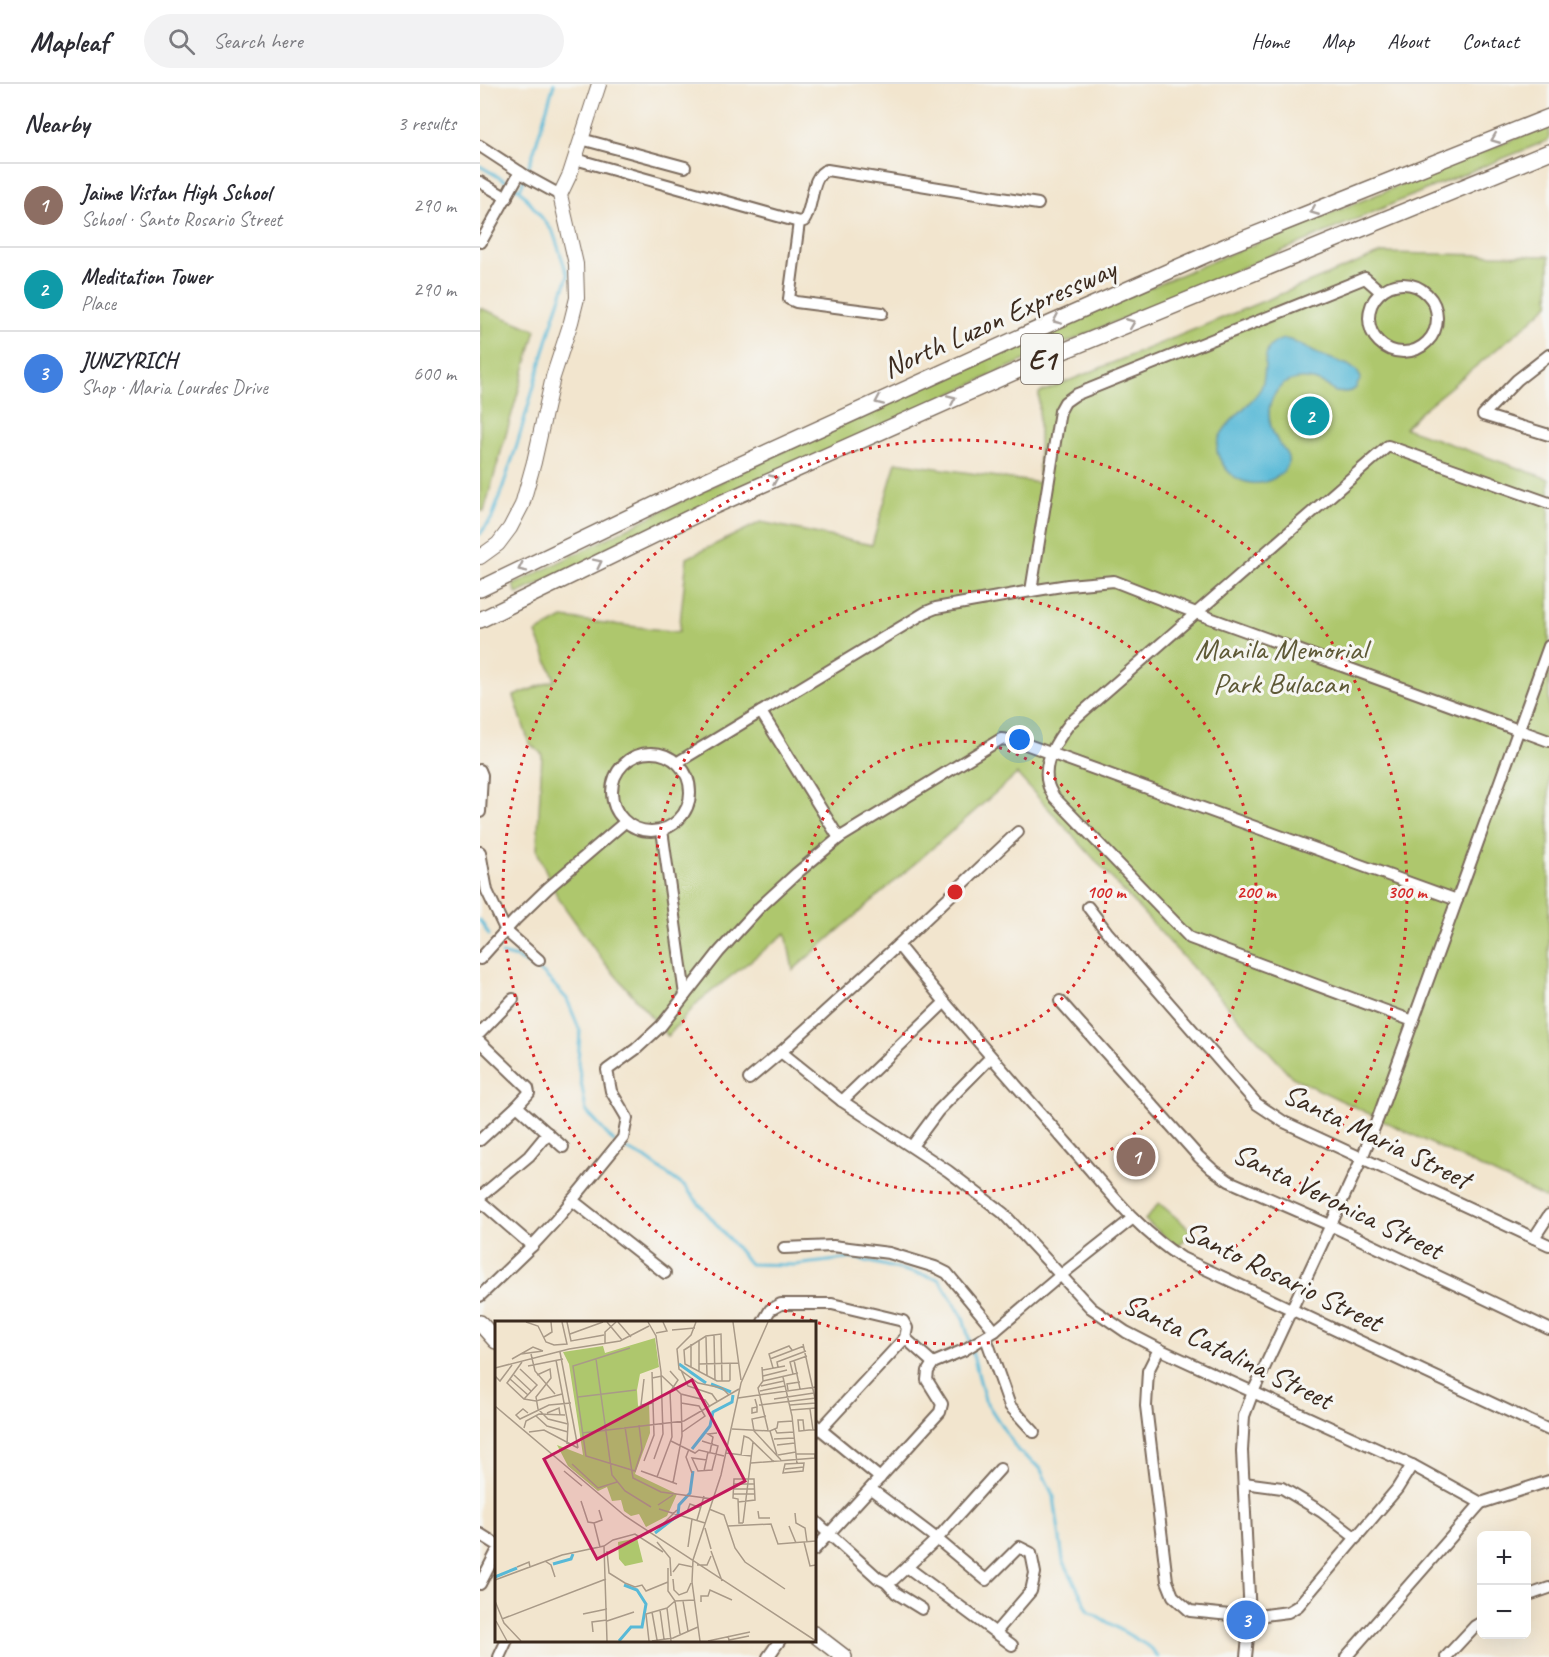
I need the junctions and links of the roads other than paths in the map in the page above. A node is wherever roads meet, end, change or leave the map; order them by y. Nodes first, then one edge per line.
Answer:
1 (599, 84) edge
2 (1549, 117) edge
3 (581, 139) junction
4 (480, 146) edge
5 (1549, 152) edge
6 (575, 159) junction
7 (685, 167) dead end
8 (519, 175) junction
9 (480, 182) edge
10 (509, 195) junction
11 (560, 195) junction
12 (1038, 204) dead end
13 (799, 222) junction
14 (481, 242) edge
15 (1381, 292) junction
16 (882, 313) dead end
17 (1549, 356) edge
18 (1549, 435) edge
19 (1549, 503) edge
20 (480, 557) edge
21 (480, 589) edge
22 (1031, 591) junction
23 (1196, 613) junction
24 (480, 621) edge
25 (1549, 646) edge
26 (761, 712) junction
27 (1518, 730) junction
28 (1549, 741) edge
29 (1051, 753) junction
30 (678, 762) junction
31 (480, 770) edge
32 (480, 812) edge
33 (625, 822) junction
34 (662, 830) junction
35 (1018, 832) dead end
36 (839, 838) junction
37 (480, 852) edge
38 (1457, 900) junction
39 (1088, 907) dead end
40 (506, 932) junction
41 (898, 945) junction
42 (480, 959) edge
43 (539, 960) dead end
44 (685, 995) junction
45 (513, 999) dead end
46 (1060, 1001) dead end
47 (944, 1003) junction
48 (1413, 1021) junction
49 (480, 1033) edge
50 (480, 1042) edge
51 (781, 1052) junction
52 (991, 1057) junction
53 (749, 1079) dead end
54 (842, 1101) junction
55 (518, 1106) junction
56 (548, 1133) junction
57 (480, 1140) edge
58 (912, 1146) junction
59 (563, 1147) dead end
60 (1362, 1158) junction
61 (480, 1199) edge
62 (572, 1200) junction
63 (1549, 1215) edge
64 (1133, 1218) junction
65 (1330, 1225) junction
66 (1534, 1238) junction
67 (1549, 1245) edge
68 (532, 1246) junction
69 (784, 1248) dead end
70 (665, 1273) dead end
71 (1061, 1275) junction
72 (480, 1296) edge
73 (1292, 1309) junction
74 (764, 1321) edge
75 (480, 1323) edge
76 (1549, 1329) edge
77 (987, 1336) junction
78 (905, 1338) junction
79 (495, 1340) edge
80 (1159, 1349) junction
81 (933, 1363) junction
82 (1253, 1392) junction
83 (818, 1426) edge
84 (1549, 1430) edge
85 (1034, 1432) dead end
86 (1412, 1465) junction
87 (1000, 1469) dead end
88 (880, 1478) junction
89 (1549, 1481) edge
90 (1244, 1483) junction
91 (871, 1489) junction
92 (1481, 1503) junction
93 (816, 1522) edge
94 (830, 1532) junction
95 (480, 1534) edge
96 (1356, 1538) junction
97 (937, 1539) junction
98 (495, 1543) edge
99 (816, 1548) edge
100 (495, 1555) edge
101 (907, 1567) junction
102 (886, 1582) junction
103 (480, 1584) edge
104 (1549, 1588) edge
105 (1531, 1595) edge
106 (922, 1609) dead end
107 (1250, 1617) junction
108 (1477, 1625) edge
109 (996, 1632) junction
110 (816, 1636) edge
111 (506, 1642) edge
112 (779, 1642) edge
113 (1012, 1645) dead end
114 (499, 1657) edge
115 (768, 1657) edge
116 (843, 1657) edge
117 (1246, 1657) edge
118 (1346, 1657) edge
119 (1446, 1657) edge

1 - 3 main road
2 -> 21 highway, North Luzon Expressway / E1
3 - 6 main road
3 - 7 street
4 - 8 street
24 -> 5 highway, North Luzon Expressway / E1
6 - 11 main road
6 - 13 street
8 - 10 street
8 - 11 street
9 - 10 street
10 - 14 street
11 - 20 main road
12 - 13 street
13 - 16 street
15 - 15 street
15 - 22 street
17 - 18 street
19 - 23 street
22 - 23 street
22 - 26 street
23 - 27 street
23 - 29 street
25 - 27 street
26 - 30 street
26 - 36 street
27 - 28 street
27 - 38 street
29 - 36 street
29 - 38 street
29 - 48 street
30 - 33 street
30 - 34 street
31 - 32 street
33 - 34 street
33 - 40 street
34 - 44 street
35 - 41 street
36 - 44 street
37 - 40 street
38 - 48 street
39 - 60 street, Santa Maria Street
40 - 42 street
40 - 43 street
41 - 47 street, Santo Rosario Street
41 - 51 street
44 - 62 street
45 - 49 street
46 - 65 street, Santa Veronica Street
47 - 52 street, Santo Rosario Street
47 - 54 street
48 - 60 street
50 - 55 street
51 - 53 street
51 - 54 street, Santa Catalina Street
52 - 58 street
52 - 64 street, Santo Rosario Street
54 - 58 street, Santa Catalina Street
55 - 56 street
55 - 57 street
56 - 59 street
56 - 61 street
58 - 71 street, Santa Catalina Street
60 - 65 street
60 - 66 street, Santa Maria Street
61 - 68 street
62 - 68 street
62 - 70 street
63 - 66 street
64 - 71 street
64 - 73 street, Santo Rosario Street
65 - 73 street
65 - 76 street, Santa Veronica Street
66 - 67 street, Santa Maria Street
68 - 72 street
69 - 77 street
71 - 77 street
71 - 80 street, Santa Catalina Street
73 - 82 street
73 - 84 street, Santo Rosario Street
74 - 78 street
75 - 79 highway
77 - 81 street
77 - 85 street
78 - 81 street
78 - 83 street
80 - 82 street, Santa Catalina Street
80 - 107 street
81 - 88 street
82 - 86 street, Santa Catalina Street
82 - 90 street
83 - 88 street
86 - 92 street, Santa Catalina Street
86 - 96 street
87 - 97 street
88 - 91 street
89 - 92 street
90 - 96 street
90 - 107 street
91 - 94 street
91 - 97 street
92 - 118 street
93 - 94 street
94 - 99 street
94 - 102 street
95 - 98 street
96 - 107 street
97 - 101 street
97 - 109 street
100 - 103 street
101 - 102 street
101 - 109 street
102 - 106 street
104 - 105 street
107 - 117 street
108 - 119 street
109 - 113 street
110 - 116 highway
111 - 114 street
112 - 115 street

